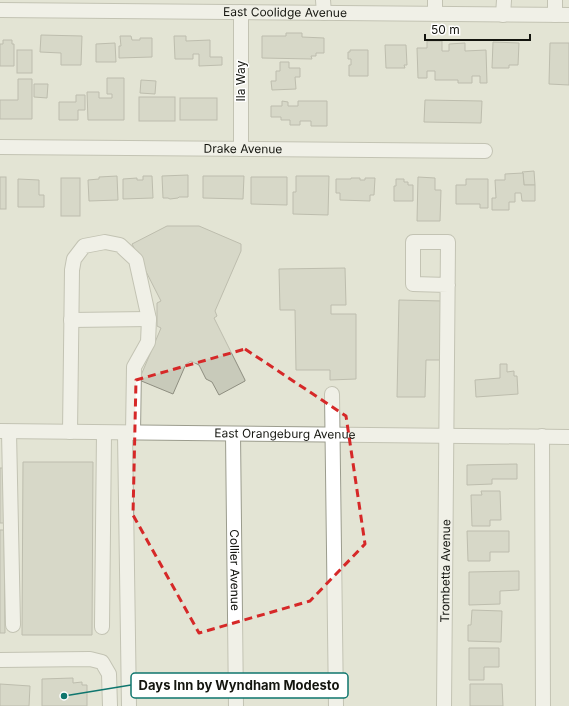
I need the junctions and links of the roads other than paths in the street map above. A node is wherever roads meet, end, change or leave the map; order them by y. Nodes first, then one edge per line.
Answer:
1 (504, 0) edge
2 (555, 0) edge
3 (61, 5) edge
4 (195, 6) edge
5 (323, 6) edge
6 (435, 7) edge
7 (0, 10) edge
8 (241, 12) junction
9 (503, 15) junction
10 (562, 15) edge
11 (0, 147) edge
12 (241, 149) junction
13 (486, 151) dead end
14 (448, 285) dead end
15 (149, 318) junction
16 (71, 320) junction
17 (332, 394) dead end
18 (4, 432) edge
19 (70, 432) junction
20 (104, 432) junction
21 (129, 433) junction
22 (233, 434) junction
23 (333, 435) junction
24 (447, 436) junction
25 (542, 436) junction
26 (569, 437) edge
27 (14, 625) dead end
28 (102, 627) dead end
29 (0, 660) edge
30 (110, 706) edge
31 (129, 706) edge
32 (236, 706) edge
33 (336, 706) edge
34 (444, 706) edge
35 (543, 706) edge

1 - 9 street
2 - 10 street
3 - 4 street, East Coolidge Avenue
3 - 7 street, East Coolidge Avenue
4 - 8 street, East Coolidge Avenue
5 - 6 street, East Coolidge Avenue
5 - 8 street, East Coolidge Avenue
6 - 9 street, East Coolidge Avenue
8 - 12 street, Ila Way
9 - 10 street, East Coolidge Avenue
11 - 12 street, Drake Avenue
12 - 13 street, Drake Avenue
14 - 24 street, Trombetta Avenue
15 - 16 street
15 - 16 street
15 - 21 street
16 - 19 street
17 - 23 street
18 - 19 street, East Orangeburg Avenue
18 - 27 street
19 - 20 street, East Orangeburg Avenue
20 - 21 street, East Orangeburg Avenue
20 - 28 street
21 - 22 street, East Orangeburg Avenue
21 - 31 street
22 - 23 street, East Orangeburg Avenue
22 - 32 street, Collier Avenue
23 - 24 street, East Orangeburg Avenue
23 - 33 street
24 - 25 street, East Orangeburg Avenue
24 - 34 street, Trombetta Avenue
25 - 26 street, East Orangeburg Avenue
25 - 35 street
29 - 30 street

